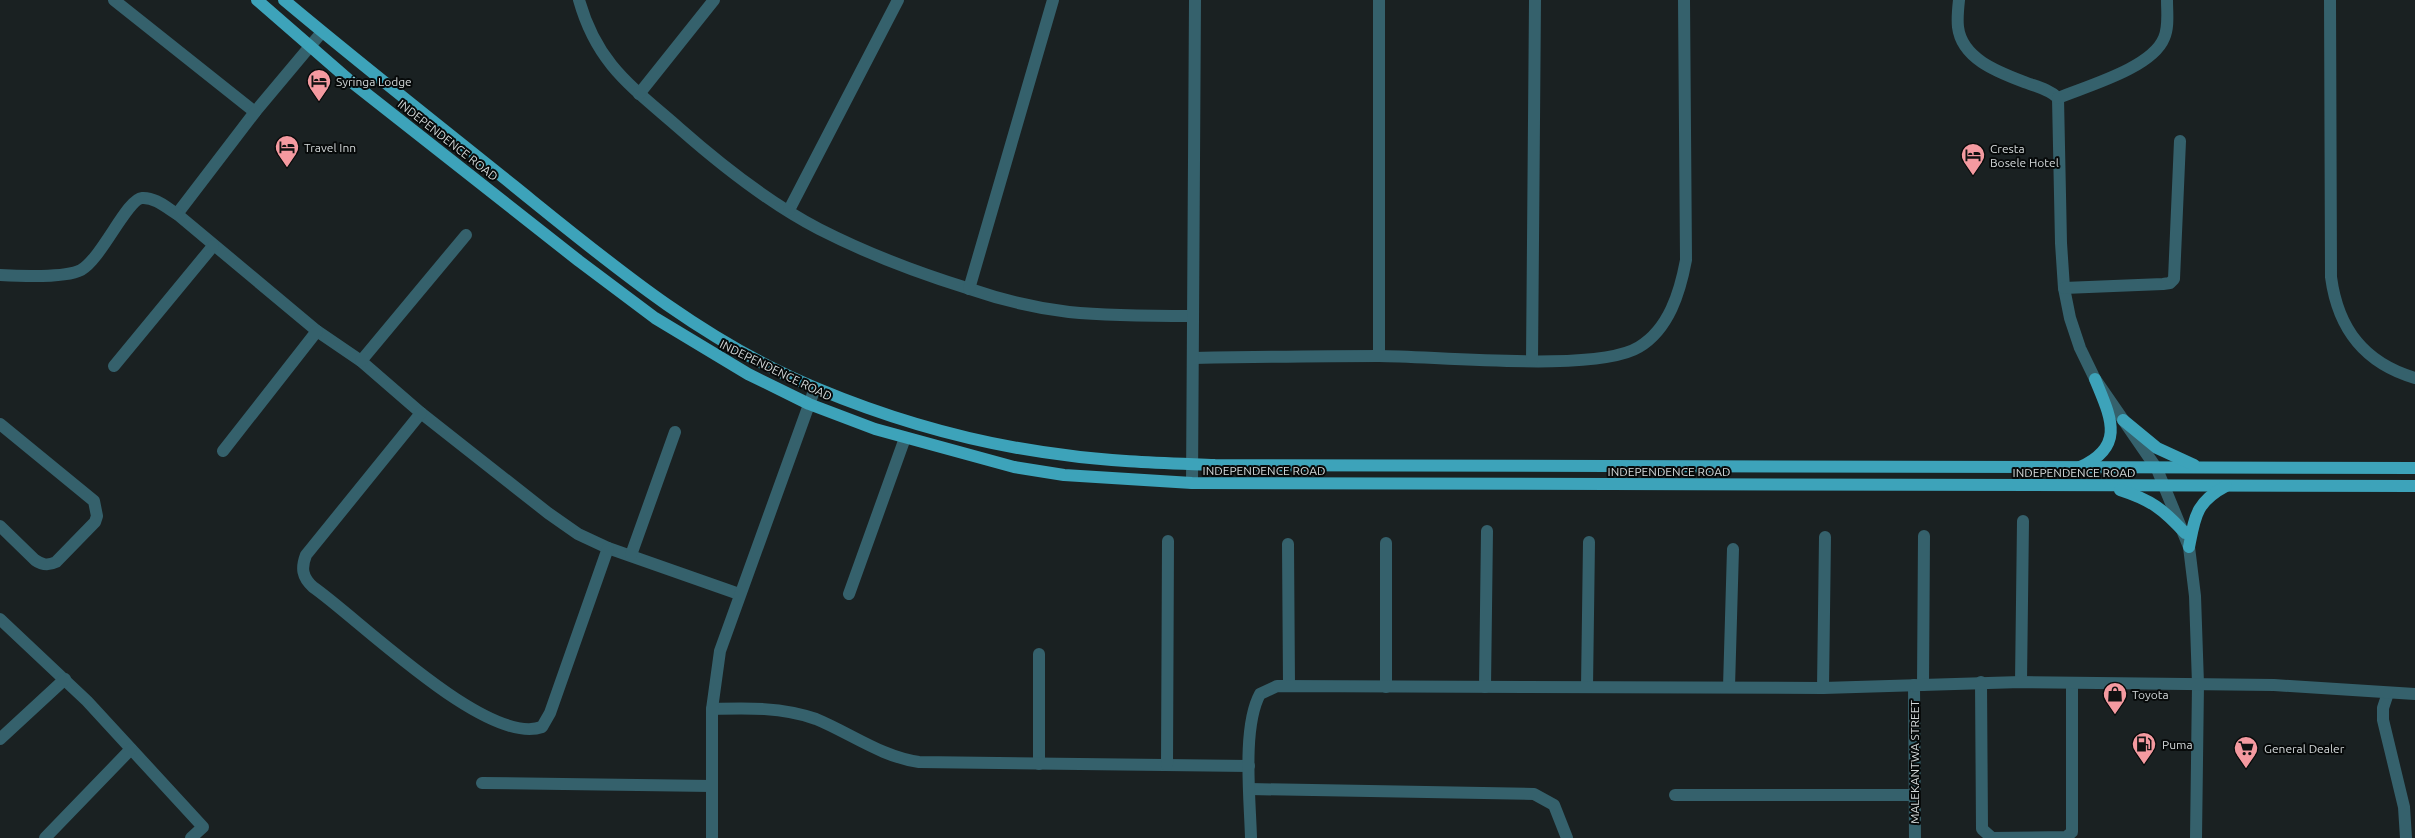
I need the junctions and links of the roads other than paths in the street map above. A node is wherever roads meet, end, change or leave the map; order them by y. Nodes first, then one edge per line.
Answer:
1 (114, 0) edge
2 (257, 0) edge
3 (284, 0) edge
4 (579, 0) edge
5 (714, 0) edge
6 (898, 0) edge
7 (1052, 0) edge
8 (1195, 0) edge
9 (1379, 0) edge
10 (1535, 0) edge
11 (1684, 0) edge
12 (1958, 0) edge
13 (2167, 0) edge
14 (2330, 0) edge
15 (322, 32) junction
16 (310, 45) junction
17 (639, 94) junction
18 (2058, 98) junction
19 (255, 112) junction
20 (2180, 141) dead end
21 (789, 210) junction
22 (177, 214) junction
23 (466, 236) dead end
24 (213, 246) junction
25 (0, 275) edge
26 (2064, 288) junction
27 (970, 289) junction
28 (1193, 316) junction
29 (317, 331) junction
30 (1379, 356) junction
31 (1193, 358) junction
32 (361, 361) junction
33 (1532, 361) junction
34 (114, 366) dead end
35 (2415, 378) edge
36 (2095, 379) junction
37 (815, 388) junction
38 (809, 404) junction
39 (421, 413) junction
40 (2123, 420) junction
41 (0, 424) edge
42 (675, 432) dead end
43 (905, 438) junction
44 (223, 451) dead end
45 (1192, 464) junction
46 (2078, 468) junction
47 (2203, 468) junction
48 (2415, 468) edge
49 (2157, 469) junction
50 (1192, 483) junction
51 (2228, 485) junction
52 (2109, 486) junction
53 (2166, 486) junction
54 (2415, 486) edge
55 (2023, 521) dead end
56 (0, 526) edge
57 (1486, 531) dead end
58 (2184, 533) junction
59 (1924, 536) dead end
60 (1825, 537) dead end
61 (1168, 541) dead end
62 (1589, 542) dead end
63 (1386, 543) dead end
64 (1288, 544) dead end
65 (2189, 547) junction
66 (608, 548) junction
67 (1733, 549) dead end
68 (631, 555) junction
69 (740, 594) junction
70 (848, 594) dead end
71 (0, 619) edge
72 (1039, 654) dead end
73 (65, 679) junction
74 (1980, 682) junction
75 (2021, 682) junction
76 (2072, 684) junction
77 (2198, 684) junction
78 (1919, 685) junction
79 (1289, 686) junction
80 (1386, 687) junction
81 (1485, 687) junction
82 (1587, 687) junction
83 (1729, 687) junction
84 (1823, 688) junction
85 (2388, 693) junction
86 (2415, 694) edge
87 (712, 709) junction
88 (0, 739) edge
89 (131, 749) junction
90 (1039, 764) junction
91 (1167, 765) junction
92 (1249, 766) junction
93 (482, 783) dead end
94 (712, 786) junction
95 (1250, 789) junction
96 (1675, 795) dead end
97 (1913, 795) junction
98 (44, 838) edge
99 (191, 838) edge
100 (712, 838) edge
101 (1251, 838) edge
102 (1567, 838) edge
103 (1914, 838) edge
104 (2196, 838) edge
105 (2406, 838) edge

1 - 19 street
2 - 16 main road, INDEPENDENCE ROAD
3 - 15 main road, INDEPENDENCE ROAD
4 - 17 street
5 - 17 street
6 - 21 street
7 - 27 street
8 - 28 street
9 - 30 street
10 - 33 street
11 - 33 street
12 - 18 street
13 - 18 street
14 - 35 street
15 - 16 street
15 - 37 main road, INDEPENDENCE ROAD
16 - 19 street
16 - 38 main road, INDEPENDENCE ROAD
17 - 21 street
18 - 26 street
19 - 22 street
20 - 26 street
21 - 27 street
22 - 24 street
22 - 25 street
23 - 32 street
24 - 29 street
24 - 34 street
26 - 36 street
27 - 28 street
28 - 31 street
29 - 32 street
29 - 44 street
30 - 31 street
30 - 33 street
31 - 45 street
32 - 39 street
36 - 40 street
36 - 46 main road
37 - 38 street
37 - 45 main road, INDEPENDENCE ROAD
38 - 43 main road, INDEPENDENCE ROAD
38 - 69 street
39 - 66 street
39 - 66 street
40 - 47 main road
40 - 49 street
41 - 56 street
42 - 68 street
43 - 50 main road, INDEPENDENCE ROAD
43 - 70 street
45 - 46 main road, INDEPENDENCE ROAD
45 - 50 street
46 - 49 main road, INDEPENDENCE ROAD
47 - 48 main road, INDEPENDENCE ROAD
47 - 49 main road, INDEPENDENCE ROAD
49 - 53 street
50 - 52 main road, INDEPENDENCE ROAD
51 - 53 main road, INDEPENDENCE ROAD
51 - 54 main road, INDEPENDENCE ROAD
51 - 65 main road
52 - 53 main road, INDEPENDENCE ROAD
52 - 58 main road
53 - 58 street
55 - 75 street
57 - 81 street
58 - 65 street
59 - 78 street, MALEKANTWA STREET
60 - 84 street
61 - 91 street
62 - 82 street
63 - 80 street
64 - 79 street
65 - 77 street
66 - 68 street
67 - 83 street
68 - 69 street
69 - 87 street
71 - 73 street
72 - 90 street
73 - 88 street
73 - 89 street
74 - 75 street
74 - 76 street
74 - 78 street
75 - 76 street
76 - 77 street
77 - 85 street
77 - 104 street
78 - 84 street
78 - 97 street, MALEKANTWA STREET
79 - 80 street
79 - 92 street
80 - 81 street
81 - 82 street
82 - 83 street
83 - 84 street
85 - 86 street
85 - 105 street
87 - 90 street
87 - 94 street
89 - 98 street
89 - 99 street
90 - 91 street
91 - 92 street
92 - 95 street
93 - 94 street
94 - 100 street
95 - 101 street
95 - 102 street
96 - 97 street
97 - 103 street, MALEKANTWA STREET

